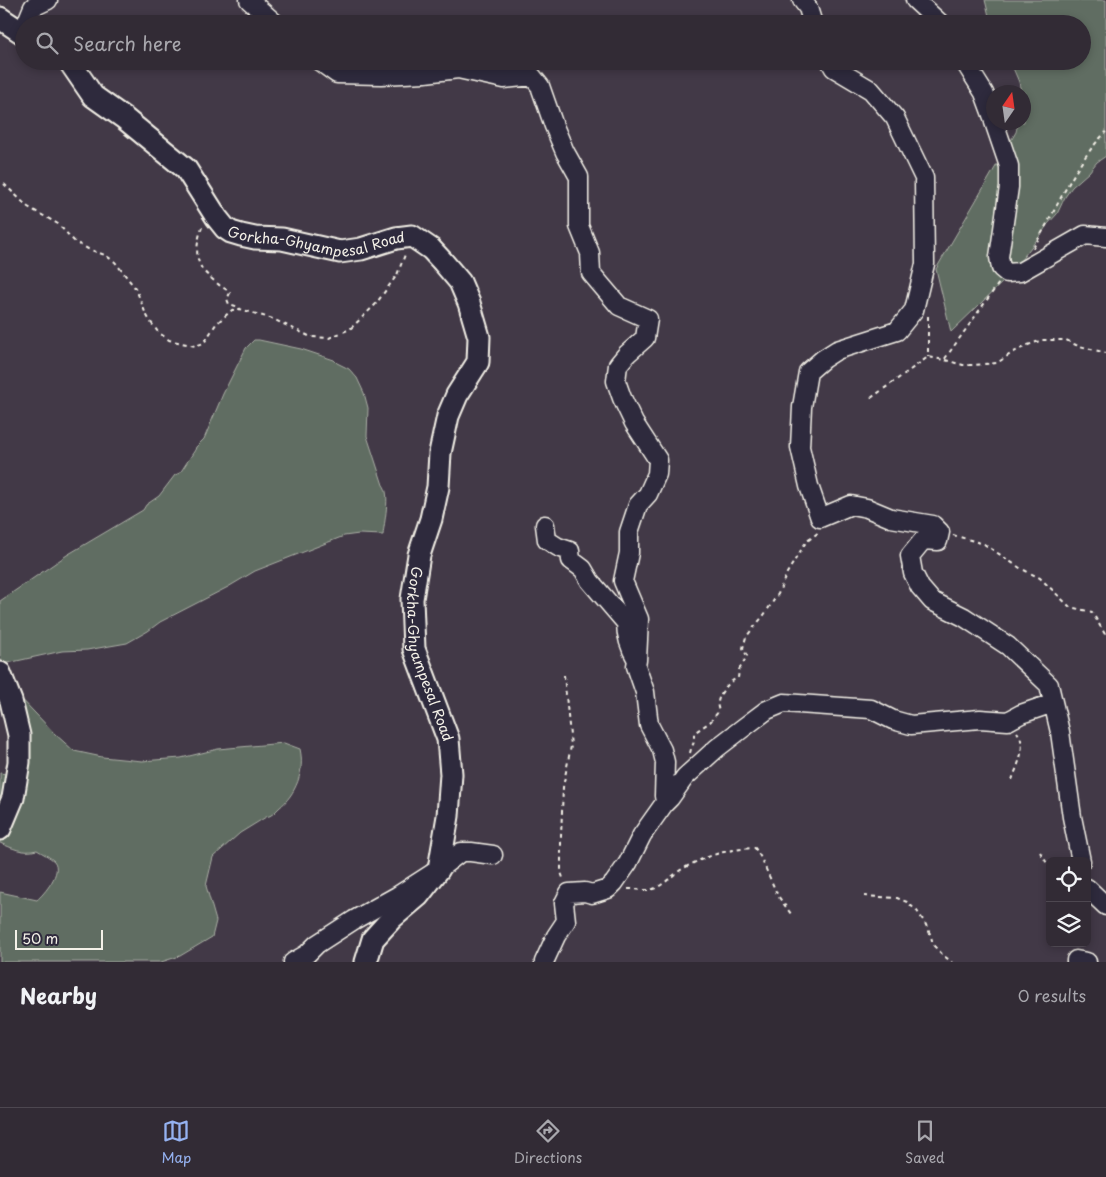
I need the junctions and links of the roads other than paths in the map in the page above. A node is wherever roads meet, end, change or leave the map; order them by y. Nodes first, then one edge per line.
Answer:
1 (48, 0) edge
2 (249, 0) edge
3 (802, 0) edge
4 (915, 0) edge
5 (30, 15) edge
6 (266, 15) edge
7 (810, 15) edge
8 (931, 15) edge
9 (0, 18) edge
10 (15, 26) edge
11 (75, 70) edge
12 (331, 70) edge
13 (450, 70) edge
14 (463, 70) edge
15 (837, 70) edge
16 (970, 70) edge
17 (986, 99) edge
18 (997, 130) edge
19 (1106, 237) edge
20 (545, 525) dead end
21 (637, 660) junction
22 (0, 673) edge
23 (1053, 704) junction
24 (670, 798) junction
25 (0, 829) edge
26 (493, 855) dead end
27 (1080, 857) edge
28 (439, 869) junction
29 (1091, 892) edge
30 (1106, 906) edge
31 (293, 962) edge
32 (366, 962) edge
33 (544, 962) edge
34 (1076, 962) edge
35 (1087, 962) edge

1 - 5 street
2 - 6 street
3 - 7 street
4 - 8 street
9 - 10 main road
11 - 28 main road, Gorkha-Ghyampesal Road
12 - 13 street
14 - 21 street
15 - 23 street
16 - 17 street
18 - 19 street
20 - 21 street
21 - 24 street
22 - 25 main road
23 - 24 street
23 - 27 street
24 - 33 street
26 - 28 street
28 - 31 street
28 - 32 main road, Gorkha-Ghyampesal Road
29 - 30 street
34 - 35 street

